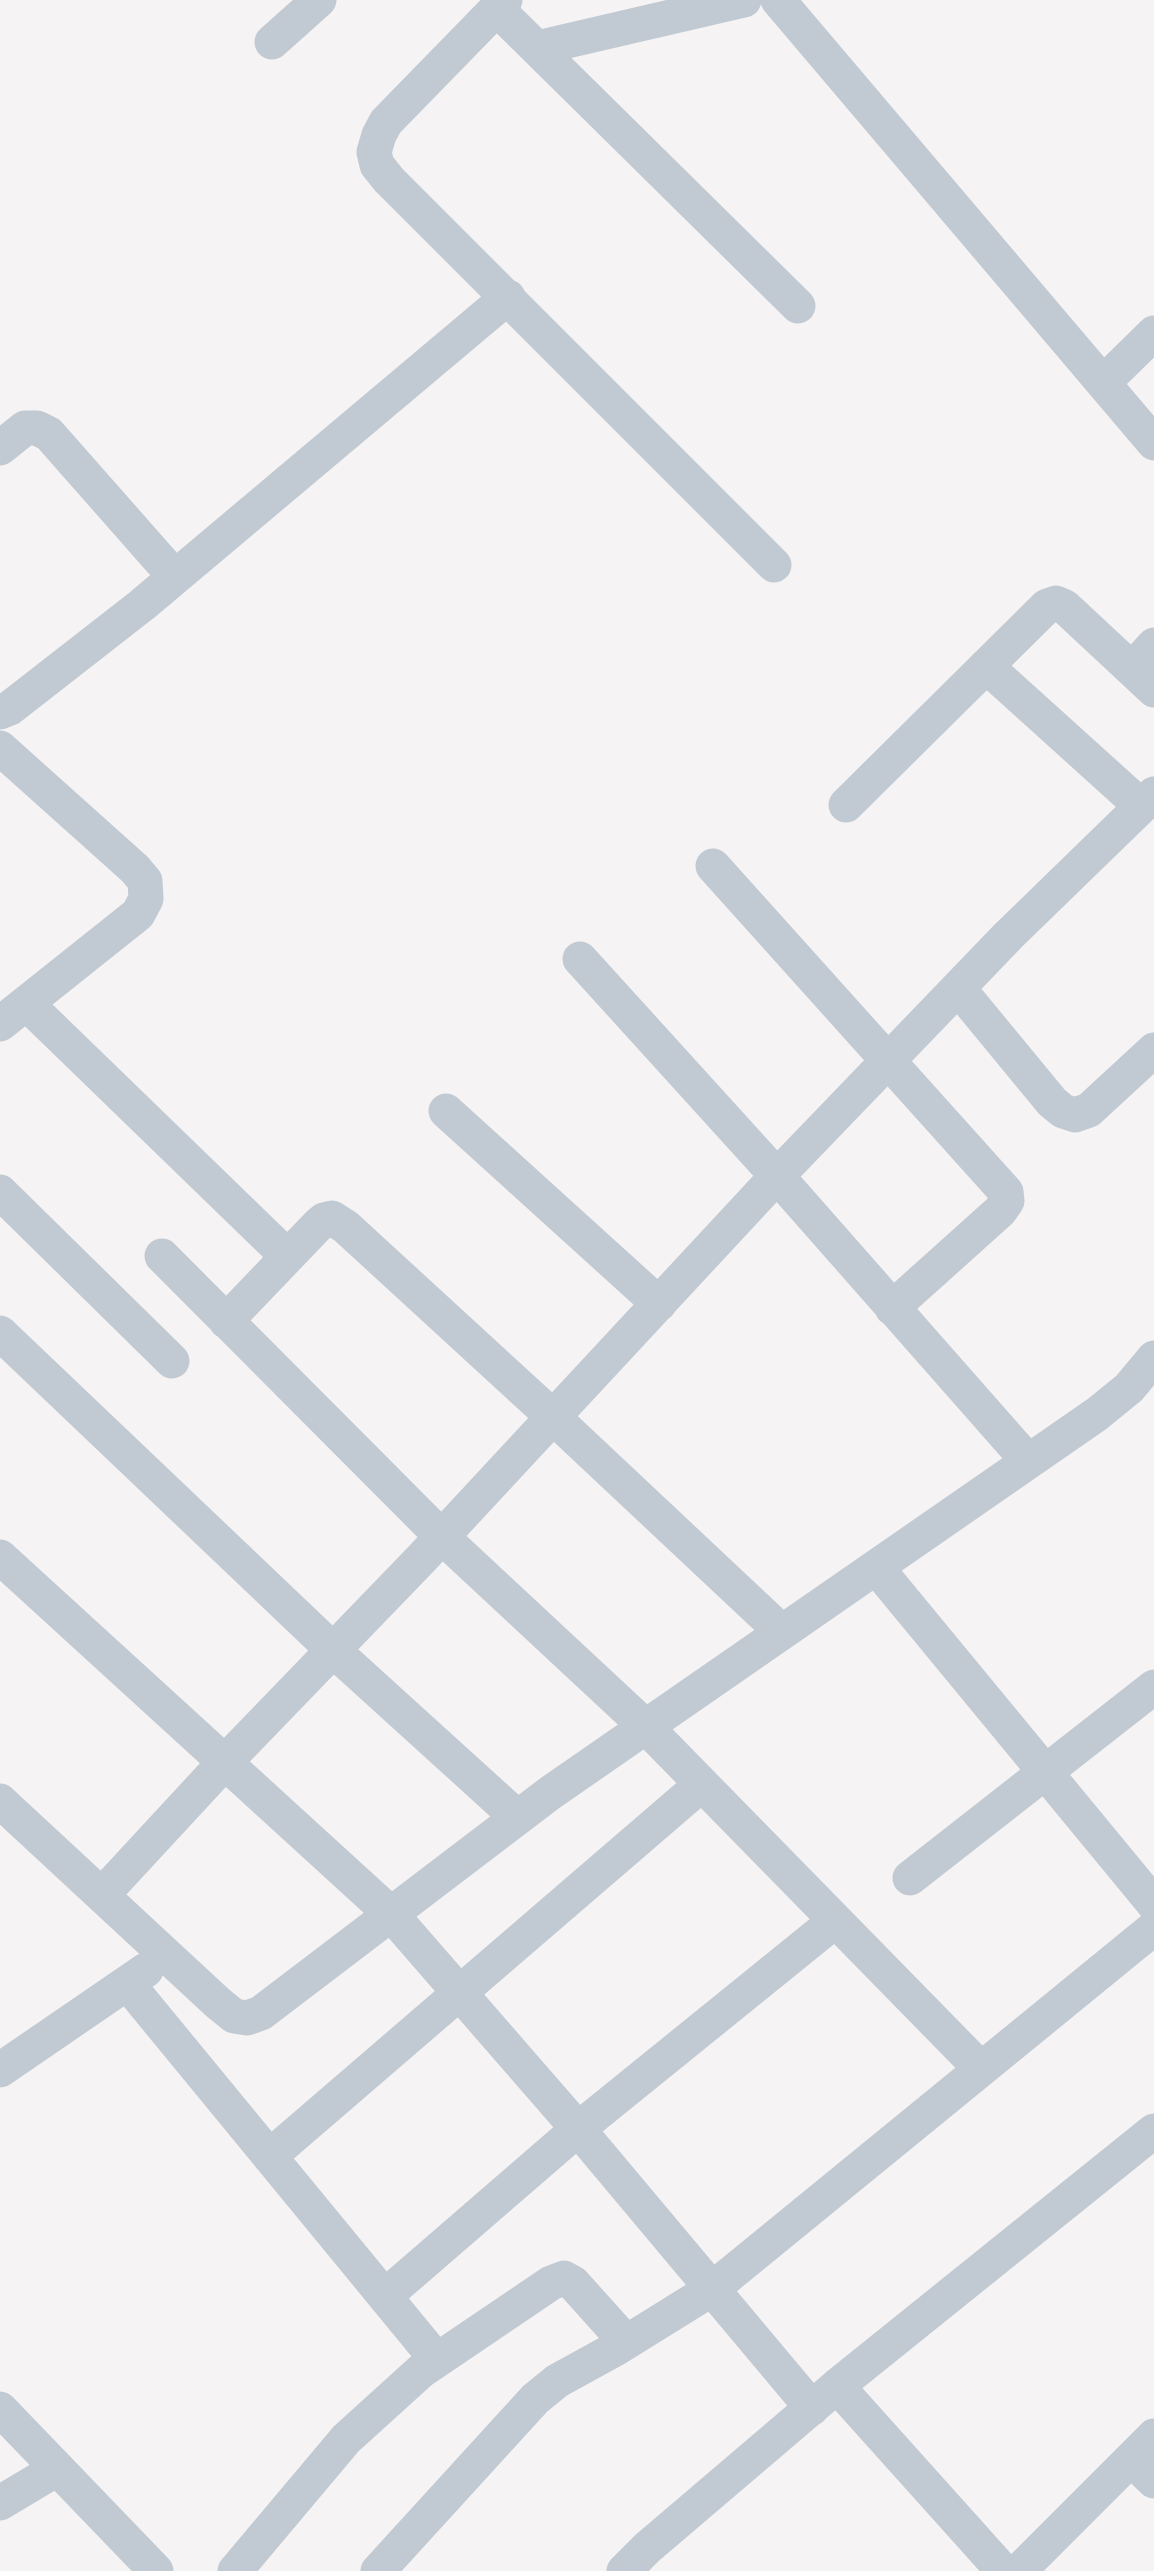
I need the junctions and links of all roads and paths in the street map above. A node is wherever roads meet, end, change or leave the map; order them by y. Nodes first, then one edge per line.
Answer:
1 (319, 0) edge
2 (744, 0) edge
3 (778, 0) edge
4 (501, 5) edge
5 (272, 42) dead end
6 (537, 48) junction
7 (508, 297) junction
8 (798, 306) dead end
9 (1154, 333) edge
10 (1103, 383) junction
11 (1154, 443) edge
12 (0, 448) edge
13 (774, 565) dead end
14 (175, 577) junction
15 (986, 666) junction
16 (1147, 668) edge
17 (0, 712) edge
18 (0, 748) edge
19 (846, 805) dead end
20 (1145, 813) edge
21 (713, 866) dead end
22 (580, 959) dead end
23 (958, 988) junction
24 (13, 1013) edge
25 (1154, 1050) edge
26 (888, 1062) junction
27 (446, 1111) dead end
28 (777, 1176) junction
29 (0, 1192) edge
30 (162, 1256) dead end
31 (287, 1256) junction
32 (659, 1304) junction
33 (892, 1308) junction
34 (226, 1321) junction
35 (0, 1333) edge
36 (1154, 1358) edge
37 (172, 1361) dead end
38 (1141, 1394) edge
39 (553, 1417) junction
40 (1028, 1461) junction
41 (442, 1537) junction
42 (0, 1557) edge
43 (876, 1567) junction
44 (782, 1632) junction
45 (334, 1650) junction
46 (1154, 1687) edge
47 (645, 1726) junction
48 (225, 1762) junction
49 (1044, 1773) junction
50 (702, 1784) junction
51 (0, 1801) edge
52 (517, 1817) junction
53 (910, 1878) dead end
54 (102, 1895) junction
55 (1154, 1905) edge
56 (391, 1914) junction
57 (835, 1921) junction
58 (1154, 1928) edge
59 (166, 1956) junction
60 (127, 1983) junction
61 (459, 1993) junction
62 (981, 2069) junction
63 (0, 2070) edge
64 (578, 2129) junction
65 (1154, 2131) edge
66 (270, 2156) junction
67 (712, 2289) junction
68 (385, 2296) junction
69 (626, 2342) junction
70 (437, 2360) junction
71 (825, 2397) junction
72 (0, 2409) edge
73 (1146, 2459) edge
74 (57, 2469) junction
75 (0, 2503) edge
76 (156, 2571) edge
77 (235, 2571) edge
78 (378, 2571) edge
79 (624, 2571) edge
80 (1003, 2571) edge
81 (1019, 2571) edge

1 - 5 street
2 - 6 street
3 - 10 street
4 - 6 street
4 - 7 street
6 - 8 street
7 - 13 street
7 - 14 street
9 - 10 street
10 - 11 street
12 - 14 street
14 - 17 street
15 - 16 street
15 - 19 street
15 - 20 street
18 - 24 street
20 - 23 street
21 - 26 street
22 - 28 street
23 - 25 street
23 - 26 street
24 - 31 street
26 - 28 street
26 - 33 street
27 - 32 street
28 - 32 street
28 - 33 street
29 - 37 street
30 - 34 street
31 - 34 street
31 - 39 street
32 - 39 street
33 - 40 street
34 - 41 street
35 - 45 street
36 - 38 street
38 - 40 street
39 - 41 street
39 - 44 street
40 - 43 street
41 - 45 street
41 - 47 street
42 - 48 street
43 - 44 street
43 - 49 street
44 - 47 street
45 - 48 street
45 - 52 street
46 - 49 street
47 - 50 street
47 - 52 street
48 - 54 street
48 - 56 street
49 - 53 street
49 - 55 street
50 - 57 street
50 - 61 street
51 - 54 street
52 - 56 street
54 - 59 street
56 - 59 street
56 - 61 street
57 - 62 street
57 - 64 street
58 - 62 street
59 - 60 street
60 - 63 street
60 - 66 street
61 - 64 street
61 - 66 street
62 - 67 street
64 - 67 street
64 - 68 street
65 - 71 street
66 - 68 street
67 - 69 street
67 - 71 street
68 - 70 street
69 - 70 street
69 - 78 street
70 - 77 street
71 - 79 street
71 - 80 street
72 - 74 street
73 - 81 street
74 - 75 street
74 - 76 street

